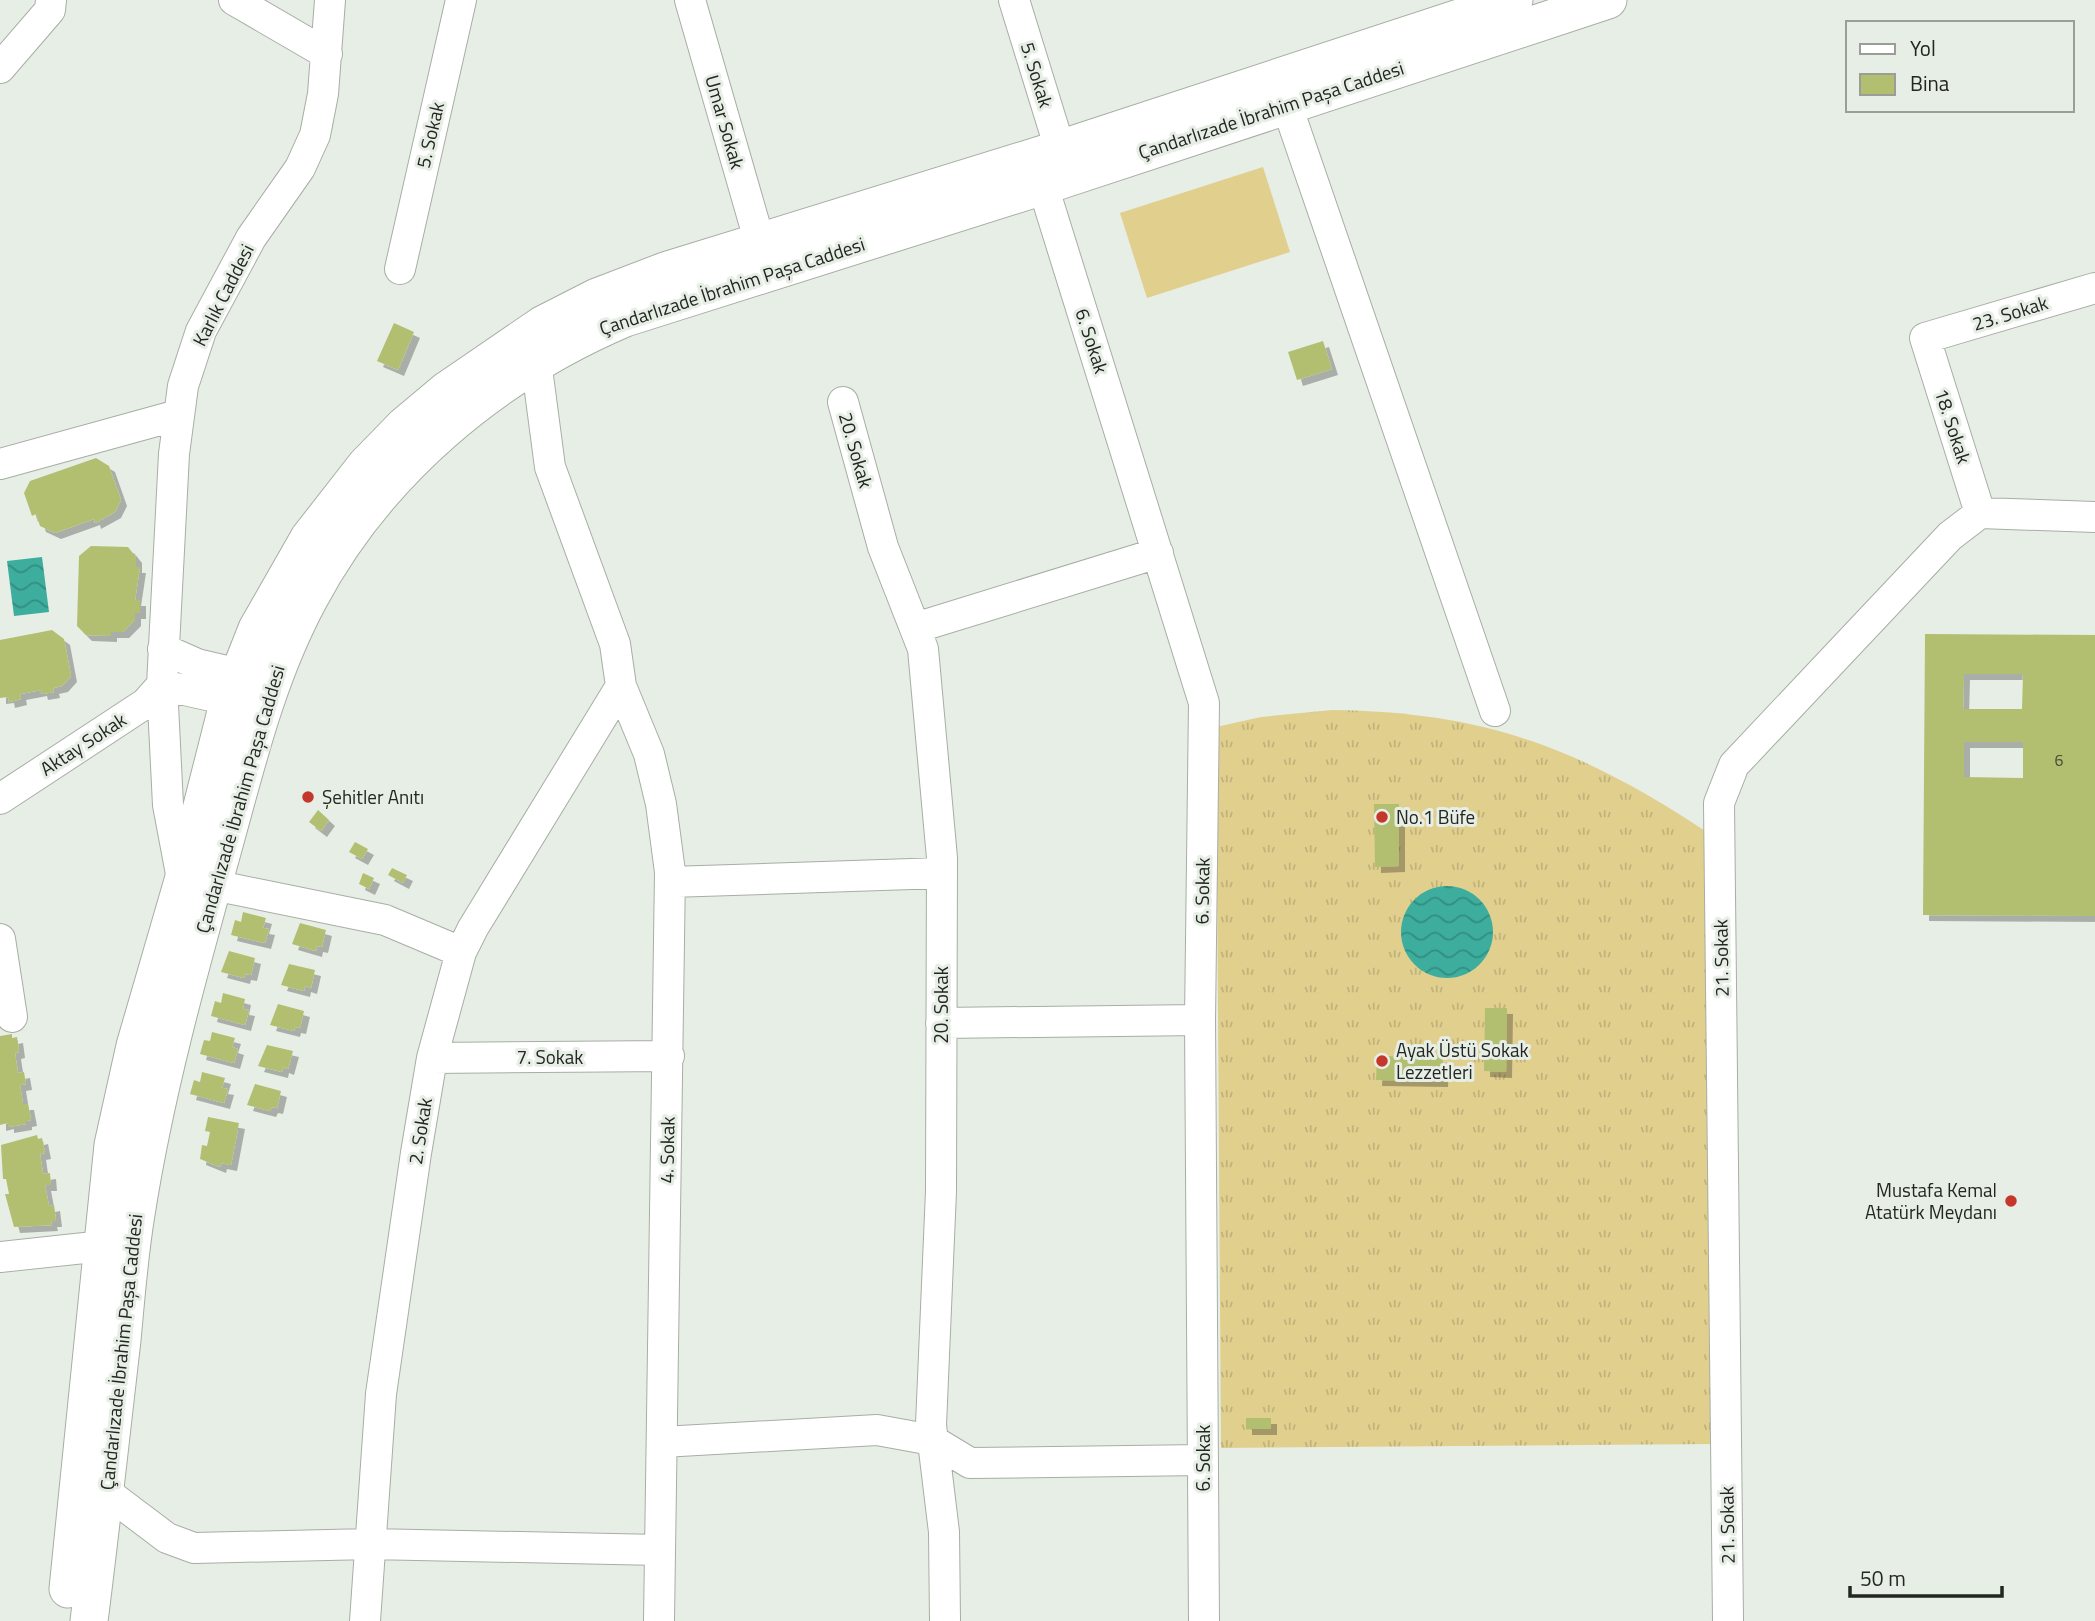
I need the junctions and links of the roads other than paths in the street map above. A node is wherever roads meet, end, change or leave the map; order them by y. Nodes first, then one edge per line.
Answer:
1 (51, 0) edge
2 (234, 0) edge
3 (330, 0) edge
4 (461, 0) edge
5 (690, 0) edge
6 (1014, 0) edge
7 (1514, 0) edge
8 (1608, 0) edge
9 (327, 54) junction
10 (0, 68) edge
11 (1287, 106) junction
12 (1060, 149) junction
13 (1042, 186) junction
14 (760, 243) junction
15 (400, 269) dead end
16 (2095, 288) edge
17 (1925, 338) joint
18 (536, 361) junction
19 (843, 402) dead end
20 (178, 415) junction
21 (0, 464) edge
22 (1980, 513) junction
23 (2095, 517) edge
24 (1158, 553) junction
25 (915, 628) junction
26 (163, 649) junction
27 (162, 685) junction
28 (621, 686) junction
29 (244, 694) junction
30 (1495, 711) dead end
31 (0, 799) edge
32 (942, 873) junction
33 (670, 882) junction
34 (198, 883) junction
35 (0, 939) edge
36 (461, 952) junction
37 (12, 1017) dead end
38 (1200, 1020) junction
39 (941, 1023) junction
40 (669, 1056) junction
41 (432, 1058) junction
42 (103, 1246) junction
43 (0, 1257) edge
44 (932, 1440) junction
45 (662, 1442) junction
46 (1203, 1460) junction
47 (106, 1492) junction
48 (370, 1544) junction
49 (660, 1550) junction
50 (65, 1621) edge
51 (89, 1621) edge
52 (365, 1621) edge
53 (659, 1621) edge
54 (946, 1621) edge
55 (1204, 1621) edge
56 (1728, 1621) edge

1 - 10 street
2 - 9 street
3 - 9 street, Karlık Caddesi
4 - 15 street, 5. Sokak
5 - 14 street, Umar Sokak
6 - 12 street, 5. Sokak
7 - 12 main road, Çandarlızade İbrahim Paşa Caddesi
8 - 11 main road, Çandarlızade İbrahim Paşa Caddesi
9 - 20 street, Karlık Caddesi
11 - 13 main road, Çandarlızade İbrahim Paşa Caddesi
11 - 30 street
12 - 14 main road, Çandarlızade İbrahim Paşa Caddesi
13 - 18 main road, Çandarlızade İbrahim Paşa Caddesi
13 - 24 street, 6. Sokak
14 - 29 main road, Çandarlızade İbrahim Paşa Caddesi
16 - 17 street, 23. Sokak
17 - 22 street, 18. Sokak
18 - 28 street, 4. Sokak
18 - 29 main road, Çandarlızade İbrahim Paşa Caddesi
19 - 25 street, 20. Sokak
20 - 21 street
20 - 26 street, Karlık Caddesi
22 - 23 street
22 - 56 street, 21. Sokak
24 - 25 street
24 - 38 street, 6. Sokak
25 - 32 street, 20. Sokak
26 - 27 street, Karlık Caddesi
26 - 29 street
27 - 29 street
27 - 31 street, Aktay Sokak
27 - 34 street, Karlık Caddesi
28 - 33 street, 4. Sokak
28 - 36 street, 2. Sokak
29 - 34 main road, Çandarlızade İbrahim Paşa Caddesi
32 - 33 street
32 - 39 street, 20. Sokak
33 - 40 street, 4. Sokak
34 - 36 street
34 - 42 main road, Çandarlızade İbrahim Paşa Caddesi
34 - 47 main road, Çandarlızade İbrahim Paşa Caddesi
35 - 37 street
36 - 41 street, 2. Sokak
38 - 39 street
38 - 46 street, 6. Sokak
39 - 44 street, 20. Sokak
40 - 41 street, 7. Sokak
40 - 45 street, 4. Sokak
41 - 48 street, 2. Sokak
42 - 43 street
42 - 50 main road, Çandarlızade İbrahim Paşa Caddesi
44 - 45 street
44 - 46 street
44 - 54 street, 20. Sokak
45 - 49 street, 4. Sokak
46 - 55 street, 6. Sokak
47 - 48 street
47 - 51 main road, Çandarlızade İbrahim Paşa Caddesi
48 - 49 street
48 - 52 street, 2. Sokak
49 - 53 street, 4. Sokak

